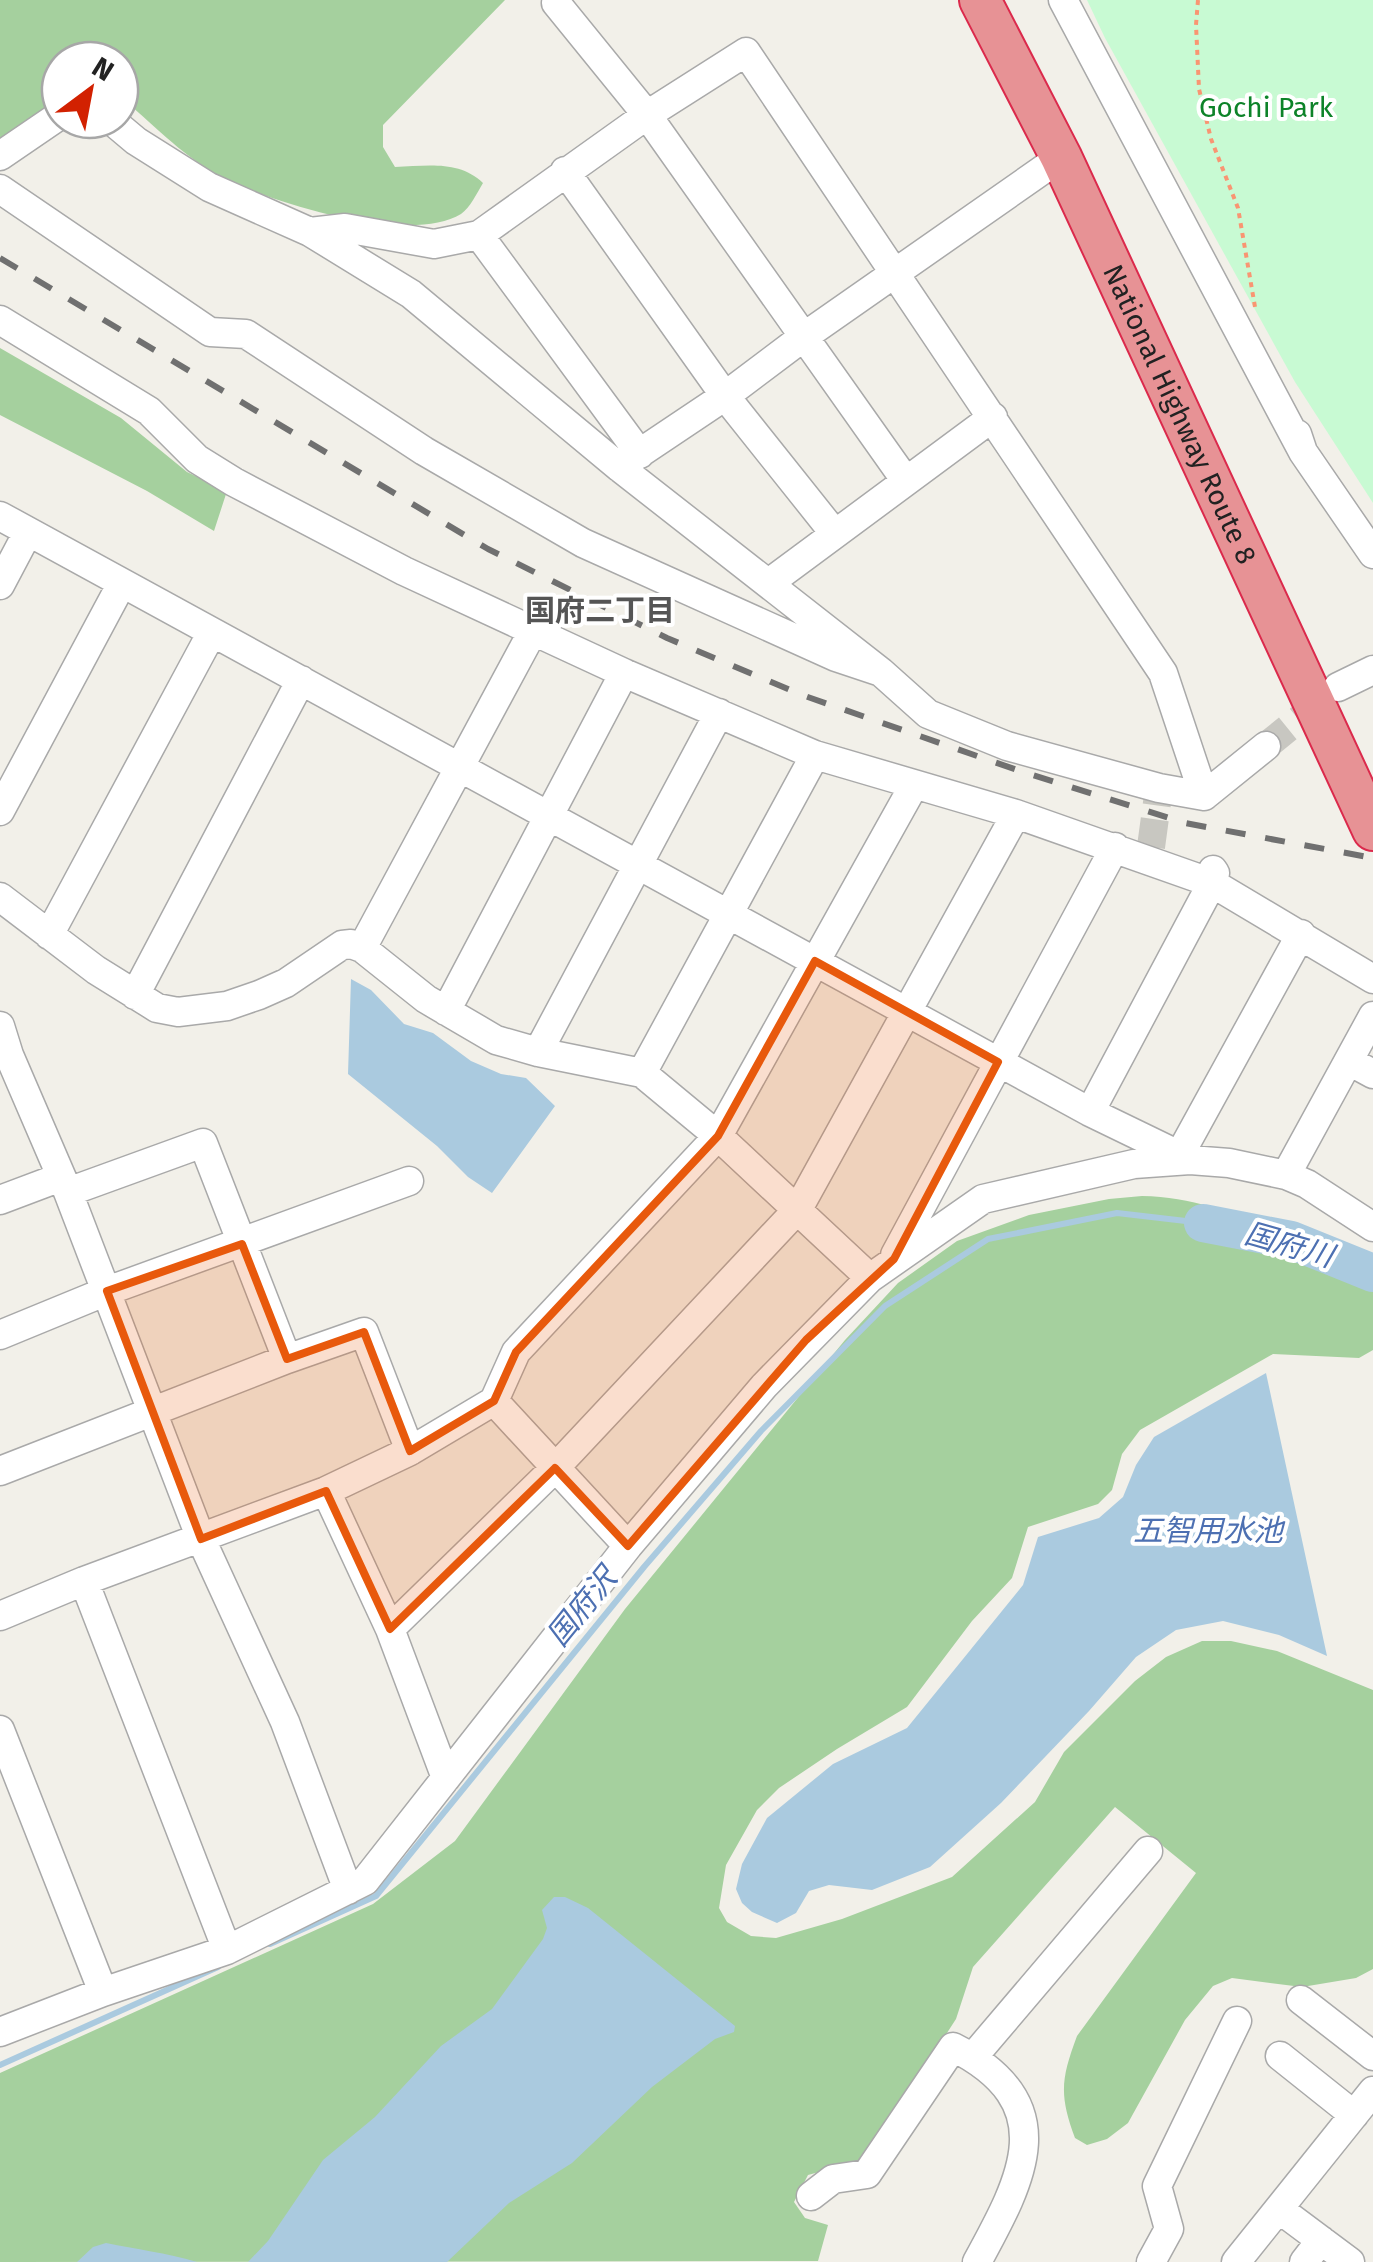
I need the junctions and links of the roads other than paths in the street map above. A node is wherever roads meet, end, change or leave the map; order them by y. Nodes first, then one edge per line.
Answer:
1 (980, 0) edge
2 (1063, 0) edge
3 (556, 3) dead end
4 (646, 115) junction
5 (40, 129) edge
6 (135, 140) edge
7 (0, 156) edge
8 (1062, 158) junction
9 (565, 171) junction
10 (0, 189) edge
11 (310, 232) junction
12 (479, 235) junction
13 (892, 274) junction
14 (0, 320) edge
15 (1258, 325) road end
16 (802, 338) junction
17 (725, 396) junction
18 (993, 418) junction
19 (1303, 452) junction
20 (629, 460) junction
21 (906, 481) junction
22 (0, 516) edge
23 (28, 532) junction
24 (834, 534) junction
25 (1373, 554) edge
26 (778, 577) dead end
27 (122, 583) junction
28 (0, 584) edge
29 (534, 629) junction
30 (212, 632) junction
31 (1373, 670) edge
32 (881, 672) junction
33 (624, 674) junction
34 (301, 680) junction
35 (1338, 688) tunnel mouth
36 (719, 714) junction
37 (1266, 746) tunnel mouth
38 (814, 754) junction
39 (458, 766) junction
40 (914, 785) junction
41 (1204, 796) junction
42 (0, 811) edge
43 (1016, 814) junction
44 (548, 815) junction
45 (1370, 824) edge
46 (1151, 847) dead end
47 (1115, 848) junction
48 (638, 864) junction
49 (1212, 883) junction
50 (0, 897) edge
51 (728, 914) junction
52 (49, 934) junction
53 (1301, 934) junction
54 (362, 948) junction
55 (816, 962) junction
56 (1373, 978) edge
57 (136, 995) junction
58 (446, 1011) junction
59 (907, 1011) junction
60 (1373, 1016) edge
61 (0, 1026) edge
62 (538, 1052) junction
63 (4, 1056) edge
64 (998, 1062) junction
65 (1361, 1068) edge
66 (642, 1073) junction
67 (1090, 1112) junction
68 (718, 1136) junction
69 (1185, 1158) junction
70 (1286, 1175) junction
71 (410, 1181) dead end
72 (64, 1184) junction
73 (0, 1200) edge
74 (798, 1209) junction
75 (1373, 1227) edge
76 (242, 1244) junction
77 (894, 1259) junction
78 (870, 1278) junction
79 (106, 1291) junction
80 (0, 1336) edge
81 (287, 1358) junction
82 (494, 1401) junction
83 (152, 1412) junction
84 (410, 1451) junction
85 (555, 1468) junction
86 (0, 1472) edge
87 (326, 1491) junction
88 (200, 1539) junction
89 (628, 1546) junction
90 (84, 1581) junction
91 (0, 1616) edge
92 (390, 1629) junction
93 (0, 1730) edge
94 (446, 1778) junction
95 (1148, 1851) dead end
96 (348, 1890) junction
97 (227, 1950) junction
98 (103, 1992) junction
99 (1302, 2000) dead end
100 (1236, 2021) dead end
101 (0, 2032) edge
102 (1280, 2056) dead end
103 (1373, 2056) edge
104 (973, 2057) junction
105 (1373, 2091) edge
106 (1354, 2115) junction
107 (811, 2196) dead end
108 (1279, 2209) junction
109 (1373, 2248) edge
110 (1313, 2251) edge
111 (978, 2262) edge
112 (1151, 2262) edge
113 (1236, 2262) edge
114 (1350, 2262) edge
115 (1362, 2262) edge

1 - 8 highway, National Highway Route 8
2 - 19 street
3 - 4 street
4 - 9 street
4 - 13 street
4 - 16 street
5 - 7 street
6 - 11 street
8 - 13 street
8 - 45 highway, National Highway Route 8
9 - 12 street
9 - 17 street
10 - 32 street
11 - 12 street
11 - 20 street
12 - 20 street
13 - 16 street
13 - 18 street
14 - 29 street
15 - 19 street
16 - 17 street
16 - 21 street
17 - 20 street
17 - 24 street
18 - 21 street
18 - 41 street
19 - 25 street
20 - 32 street
21 - 24 street
22 - 23 street
23 - 27 street
23 - 28 street
24 - 26 street
27 - 30 street
27 - 42 street
29 - 33 street
29 - 39 street
30 - 34 street
30 - 52 street
31 - 35 street
32 - 41 street
33 - 36 street
33 - 44 street
34 - 39 street
34 - 57 street
36 - 38 street
36 - 48 street
37 - 41 street
38 - 40 street
38 - 51 street
39 - 44 street
39 - 54 street
40 - 43 street
40 - 55 street
43 - 47 street
43 - 59 street
44 - 48 street
44 - 58 street
46 - 49 street
47 - 49 street
47 - 64 street
48 - 51 street
48 - 62 street
49 - 53 street
49 - 67 street
50 - 52 street
51 - 55 street
51 - 66 street
52 - 57 street
53 - 56 street
53 - 69 street
54 - 57 street
54 - 58 street
55 - 59 street
55 - 68 street
58 - 62 street
59 - 64 street
59 - 74 street
60 - 65 street
61 - 63 street
62 - 66 street
63 - 72 street
64 - 67 street
64 - 77 street
65 - 70 street
66 - 68 street
67 - 69 street
68 - 74 street
68 - 82 street
69 - 70 street
69 - 77 street
70 - 75 street
71 - 76 street
72 - 73 street
72 - 76 street
72 - 79 street
74 - 78 street
74 - 85 street
76 - 79 street
76 - 81 street
77 - 78 street
78 - 89 street
79 - 80 street
79 - 83 street
81 - 83 street
81 - 84 street
82 - 84 street
82 - 85 street
83 - 86 street
83 - 88 street
84 - 87 street
85 - 89 street
85 - 92 street
87 - 88 street
87 - 92 street
88 - 90 street
88 - 96 street
89 - 94 street
90 - 91 street
90 - 97 street
92 - 94 street
93 - 98 street
94 - 96 street
95 - 104 street
96 - 97 street
97 - 98 street
98 - 101 street
99 - 103 street
100 - 112 street
102 - 106 street
104 - 107 street
104 - 111 street
105 - 106 street
106 - 108 street
108 - 110 street
108 - 113 street
109 - 115 street
110 - 114 street

